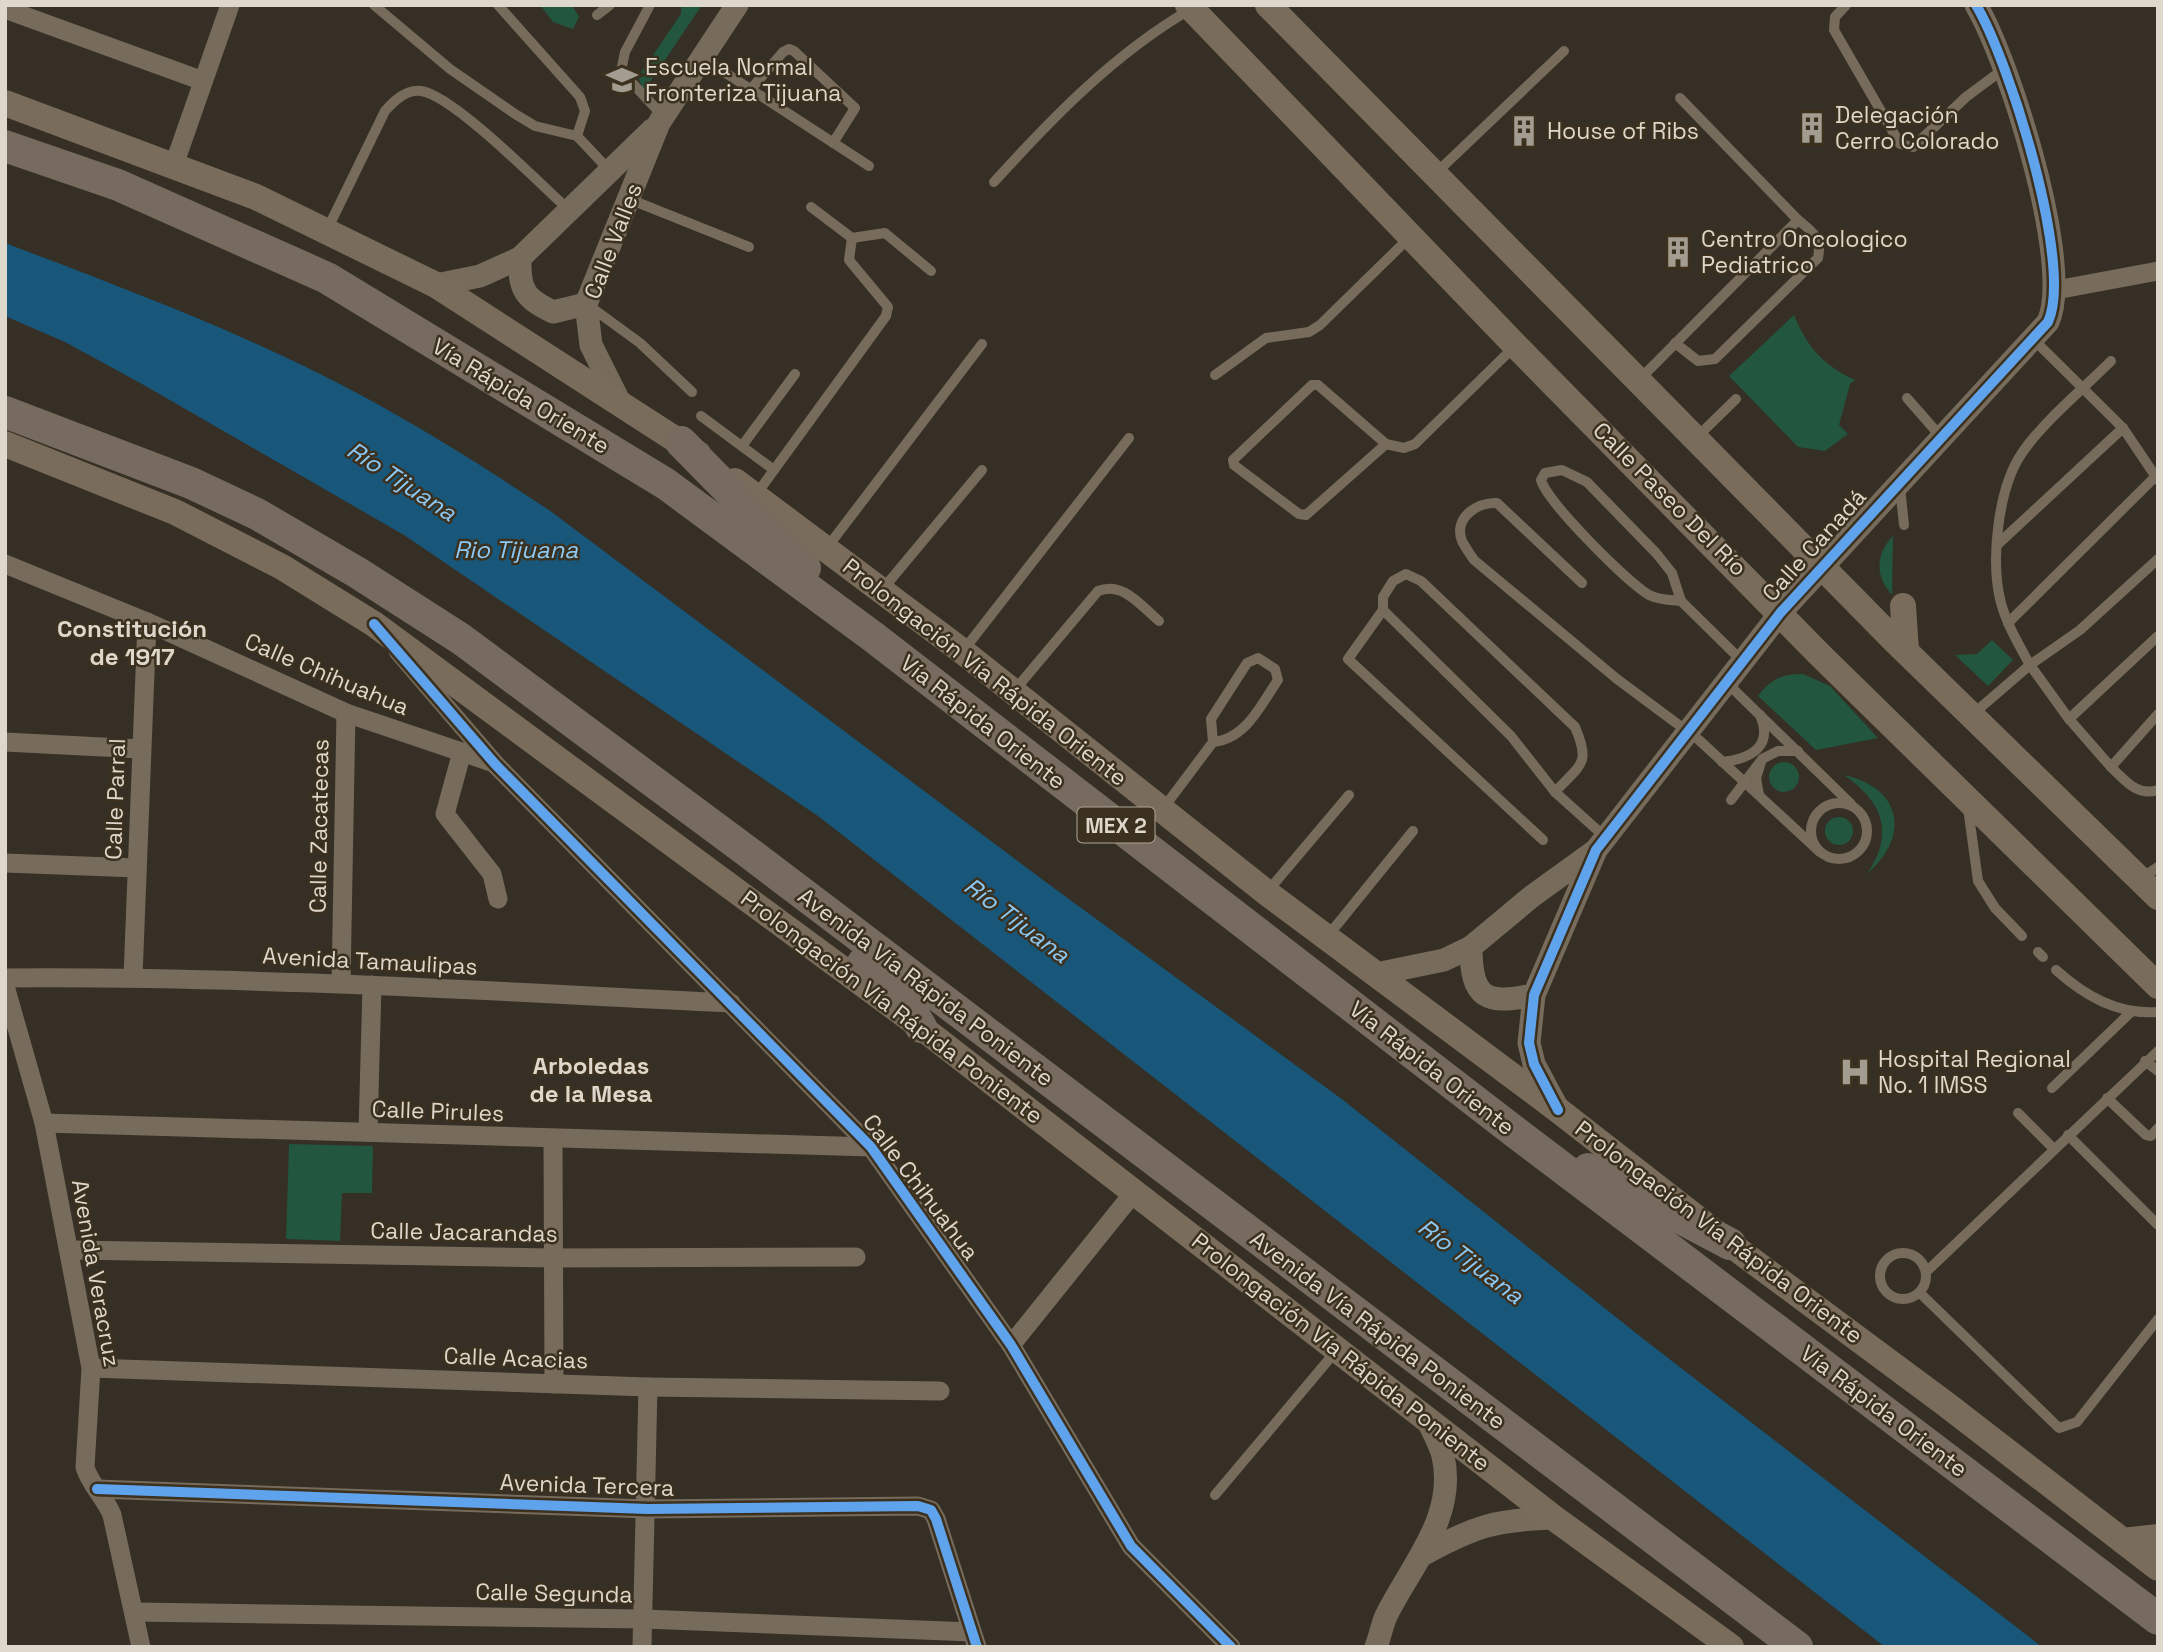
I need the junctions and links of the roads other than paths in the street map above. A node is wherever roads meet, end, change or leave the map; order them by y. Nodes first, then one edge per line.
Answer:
1 (230, 5) edge
2 (374, 5) edge
3 (498, 5) edge
4 (610, 5) edge
5 (650, 5) edge
6 (737, 5) edge
7 (1268, 5) edge
8 (1846, 5) edge
9 (1976, 5) edge
10 (1190, 7) edge
11 (5, 9) edge
12 (597, 15) dead end
13 (1564, 51) dead end
14 (701, 57) junction
15 (2006, 67) junction
16 (203, 81) junction
17 (751, 89) junction
18 (1679, 98) dead end
19 (5, 103) edge
20 (661, 119) junction
21 (577, 136) junction
22 (833, 143) junction
23 (5, 146) edge
24 (174, 165) junction
25 (869, 166) dead end
26 (610, 171) junction
27 (1435, 174) junction
28 (994, 183) dead end
29 (628, 199) junction
30 (811, 206) dead end
31 (569, 210) junction
32 (1798, 220) junction
33 (326, 231) junction
34 (1411, 237) junction
35 (852, 238) junction
36 (748, 247) dead end
37 (520, 258) junction
38 (931, 271) dead end
39 (2158, 271) edge
40 (436, 285) junction
41 (2056, 290) junction
42 (586, 304) junction
43 (2033, 339) junction
44 (1675, 343) junction
45 (982, 344) dead end
46 (1515, 345) junction
47 (2111, 361) dead end
48 (795, 374) dead end
49 (1215, 374) dead end
50 (1638, 380) junction
51 (2082, 390) junction
52 (692, 392) dead end
53 (1907, 398) dead end
54 (1736, 399) dead end
55 (618, 400) junction
56 (5, 412) edge
57 (701, 416) dead end
58 (2123, 428) junction
59 (1129, 438) dead end
60 (1696, 438) junction
61 (1943, 439) junction
62 (681, 442) junction
63 (5, 444) edge
64 (1386, 444) junction
65 (742, 446) junction
66 (774, 470) junction
67 (982, 470) dead end
68 (2157, 478) edge
69 (1899, 483) junction
70 (755, 496) junction
71 (1904, 525) dead end
72 (1998, 544) junction
73 (826, 549) junction
74 (2158, 559) edge
75 (5, 564) edge
76 (1822, 566) junction
77 (1582, 583) dead end
78 (881, 591) junction
79 (1681, 601) junction
80 (1903, 606) dead end
81 (1383, 610) junction
82 (1781, 612) junction
83 (1159, 621) dead end
84 (147, 622) junction
85 (2008, 622) junction
86 (374, 624) junction
87 (872, 636) junction
88 (2158, 636) edge
89 (962, 651) junction
90 (1906, 651) junction
91 (1743, 662) junction
92 (2030, 666) junction
93 (1727, 684) junction
94 (1013, 692) junction
95 (346, 713) junction
96 (1760, 713) junction
97 (2158, 714) edge
98 (1973, 715) junction
99 (2069, 719) junction
100 (1688, 732) junction
101 (5, 742) edge
102 (1213, 742) junction
103 (141, 750) junction
104 (1798, 751) junction
105 (461, 752) junction
106 (1762, 759) junction
107 (1722, 762) junction
108 (495, 764) junction
109 (2111, 767) junction
110 (1743, 781) junction
111 (2158, 790) edge
112 (1555, 792) junction
113 (1349, 795) dead end
114 (1759, 796) junction
115 (1966, 797) junction
116 (1731, 800) dead end
117 (1854, 806) junction
118 (1162, 810) junction
119 (1413, 831) dead end
120 (1543, 840) dead end
121 (1601, 844) junction
122 (744, 849) junction
123 (1820, 852) junction
124 (5, 863) edge
125 (138, 868) junction
126 (2152, 881) edge
127 (1267, 893) junction
128 (498, 899) dead end
129 (2022, 936) dead end
130 (1327, 937) junction
131 (1471, 947) junction
132 (2056, 970) dead end
133 (1376, 974) junction
134 (132, 977) junction
135 (5, 978) edge
136 (341, 982) junction
137 (372, 985) junction
138 (5, 986) edge
139 (2158, 986) edge
140 (1534, 995) junction
141 (731, 1003) junction
142 (2158, 1012) edge
143 (2130, 1013) junction
144 (921, 1027) junction
145 (2158, 1051) edge
146 (2146, 1061) junction
147 (2158, 1071) edge
148 (2052, 1088) dead end
149 (2107, 1098) junction
150 (1558, 1110) junction
151 (2018, 1113) dead end
152 (44, 1123) junction
153 (2158, 1128) edge
154 (368, 1132) junction
155 (1515, 1132) junction
156 (2068, 1135) junction
157 (553, 1140) junction
158 (871, 1147) junction
159 (2054, 1149) junction
160 (1135, 1191) junction
161 (2158, 1225) edge
162 (1730, 1244) junction
163 (71, 1250) junction
164 (856, 1257) dead end
165 (551, 1258) junction
166 (1926, 1272) junction
167 (1920, 1293) junction
168 (2158, 1319) edge
169 (1011, 1345) junction
170 (1337, 1349) junction
171 (91, 1368) junction
172 (554, 1384) junction
173 (648, 1387) junction
174 (940, 1391) dead end
175 (1428, 1421) junction
176 (97, 1489) junction
177 (1215, 1495) dead end
178 (648, 1509) junction
179 (1554, 1518) junction
180 (2158, 1537) edge
181 (2123, 1541) junction
182 (1423, 1554) junction
183 (2158, 1567) edge
184 (135, 1612) junction
185 (644, 1619) junction
186 (2158, 1619) edge
187 (974, 1639) edge
188 (141, 1647) edge
189 (642, 1647) edge
190 (1231, 1647) edge
191 (1376, 1647) edge
192 (1731, 1647) edge
193 (1797, 1647) edge

1 - 16 street
2 - 21 lane
3 - 21 lane
4 - 12 lane
5 - 20 lane
6 - 14 street, Calle Valles
7 - 27 main road
8 - 15 lane
9 - 15 street, Calle Canadá
10 - 28 lane
10 - 34 main road, Calle Paseo Del Río
11 - 16 street
13 - 27 lane
14 - 17 lane
14 - 20 street, Calle Valles
15 - 41 street, Calle Canadá
16 - 24 street
17 - 22 lane
17 - 22 lane
18 - 32 lane
19 - 24 main road, Prolongación Vía Rápida Oriente
20 - 26 street, Calle Valles
20 - 29 street, Calle Valles
21 - 26 lane
22 - 25 lane
23 - 87 highway, Vía Rápida Oriente / MEX 2
24 - 33 main road, Prolongación Vía Rápida Oriente
26 - 31 street, Calle Valles
27 - 50 main road
29 - 36 lane
29 - 42 street, Calle Valles
30 - 35 lane
31 - 33 lane
31 - 37 street, Calle Valles
32 - 44 lane
32 - 44 lane
33 - 40 main road, Prolongación Vía Rápida Oriente
34 - 46 main road, Calle Paseo Del Río
34 - 49 lane
35 - 38 lane
35 - 66 lane
37 - 40 street, Calle Valles
37 - 42 street
39 - 41 street
40 - 55 main road, Prolongación Vía Rápida Oriente
41 - 43 street, Calle Canadá
42 - 52 lane
42 - 55 street, Calle Valles
43 - 51 lane
43 - 61 street, Calle Canadá
44 - 50 lane
45 - 73 lane
46 - 64 lane
46 - 82 main road, Calle Paseo Del Río
47 - 51 lane
48 - 65 lane
50 - 60 main road
51 - 58 lane
51 - 72 lane
53 - 61 lane
54 - 60 lane
55 - 62 main road, Prolongación Vía Rápida Oriente
56 - 122 highway, Avenida Vía Rápida Poniente
57 - 65 lane
58 - 68 lane
58 - 72 lane
59 - 89 lane
60 - 76 main road
61 - 69 street, Calle Canadá
62 - 70 main road, Prolongación Vía Rápida Oriente
62 - 87 highway
63 - 86 main road, Prolongación Vía Rápida Poniente
64 - 64 lane
65 - 66 lane
66 - 70 lane
67 - 78 lane
68 - 85 lane
69 - 71 lane
69 - 76 street, Calle Canadá
70 - 73 main road, Prolongación Vía Rápida Oriente
72 - 85 lane
73 - 78 main road, Prolongación Vía Rápida Oriente
74 - 92 lane
75 - 84 street, Calle Chihuahua
76 - 82 street, Calle Canadá
76 - 90 main road
77 - 100 lane
78 - 89 main road, Prolongación Vía Rápida Oriente
79 - 79 lane
79 - 91 lane
80 - 90 main road
81 - 112 lane
81 - 112 lane
81 - 120 lane
82 - 91 street, Calle Canadá
82 - 115 main road, Calle Paseo Del Río
83 - 94 lane
84 - 95 street, Calle Chihuahua
84 - 103 street, Calle Parral
85 - 92 lane
86 - 108 street
86 - 144 main road, Prolongación Vía Rápida Poniente
87 - 155 highway, Vía Rápida Oriente / MEX 2
88 - 99 lane
89 - 94 main road, Prolongación Vía Rápida Oriente
90 - 98 main road
91 - 93 street, Calle Canadá
92 - 98 lane
92 - 99 lane
93 - 96 lane
93 - 100 street, Calle Canadá
94 - 118 main road, Prolongación Vía Rápida Oriente
95 - 105 street, Calle Chihuahua
95 - 136 street, Calle Zacatecas
96 - 104 lane
96 - 107 lane
97 - 109 lane
98 - 126 main road
99 - 109 lane
100 - 107 lane
100 - 121 street, Calle Canadá
101 - 103 street
102 - 102 lane
102 - 118 lane
103 - 125 street, Calle Parral
104 - 106 lane
104 - 117 lane
105 - 108 street, Calle Chihuahua
105 - 128 street
106 - 110 lane
106 - 114 lane
107 - 110 lane
108 - 141 street, Calle Chihuahua
109 - 111 lane
110 - 114 lane
110 - 116 lane
112 - 121 lane
113 - 127 lane
114 - 123 lane
115 - 129 lane
115 - 139 main road, Calle Paseo Del Río
117 - 123 lane
117 - 123 lane
118 - 127 main road, Prolongación Vía Rápida Oriente
119 - 130 lane
121 - 131 street, Calle Canadá
121 - 140 street, Calle Canadá
122 - 144 highway
122 - 193 highway, Avenida Vía Rápida Poniente
124 - 125 street
125 - 134 street, Calle Parral
127 - 130 main road, Prolongación Vía Rápida Oriente
130 - 133 main road, Prolongación Vía Rápida Oriente
131 - 133 street, Calle Canadá
131 - 140 street
132 - 143 lane
133 - 150 main road, Prolongación Vía Rápida Oriente
134 - 135 street, Avenida Tamaulipas
134 - 136 street, Avenida Tamaulipas
136 - 137 street, Avenida Tamaulipas
137 - 141 street, Avenida Tamaulipas
137 - 154 street
138 - 152 street, Avenida Veracruz
140 - 150 street, Calle Canadá
141 - 158 street, Calle Chihuahua
142 - 143 lane
143 - 148 lane
144 - 160 main road, Prolongación Vía Rápida Poniente
145 - 146 lane
146 - 147 lane
146 - 149 lane
149 - 153 lane
149 - 156 lane
150 - 162 main road, Prolongación Vía Rápida Oriente
151 - 159 lane
152 - 154 street, Calle Pirules
152 - 163 street, Avenida Veracruz
154 - 157 street, Calle Pirules
155 - 162 highway
155 - 186 highway, Vía Rápida Oriente / MEX 2
156 - 159 lane
156 - 161 lane
157 - 158 street, Calle Pirules
157 - 165 street
158 - 169 street, Calle Chihuahua
159 - 166 lane
160 - 169 street
160 - 170 main road, Prolongación Vía Rápida Poniente
162 - 181 main road, Prolongación Vía Rápida Oriente
163 - 165 street, Calle Jacarandas
163 - 171 street, Avenida Veracruz
164 - 165 street, Calle Jacarandas
165 - 172 street
166 - 167 lane
166 - 167 lane
167 - 168 lane
169 - 190 street, Calle Chihuahua
170 - 175 main road, Prolongación Vía Rápida Poniente
170 - 177 lane
171 - 172 street, Calle Acacias
171 - 176 street, Avenida Veracruz
172 - 173 street, Calle Acacias
173 - 174 street, Calle Acacias
173 - 178 street
175 - 179 main road, Prolongación Vía Rápida Poniente
175 - 182 street
176 - 178 street, Avenida Tercera
176 - 184 street, Avenida Veracruz
178 - 185 street
178 - 187 street, Avenida Tercera
179 - 182 street
179 - 192 main road, Prolongación Vía Rápida Poniente
180 - 181 main road
181 - 183 main road, Prolongación Vía Rápida Oriente
182 - 191 street
184 - 185 street, Calle Segunda
184 - 188 street, Avenida Veracruz
185 - 187 street, Calle Segunda
185 - 189 street

